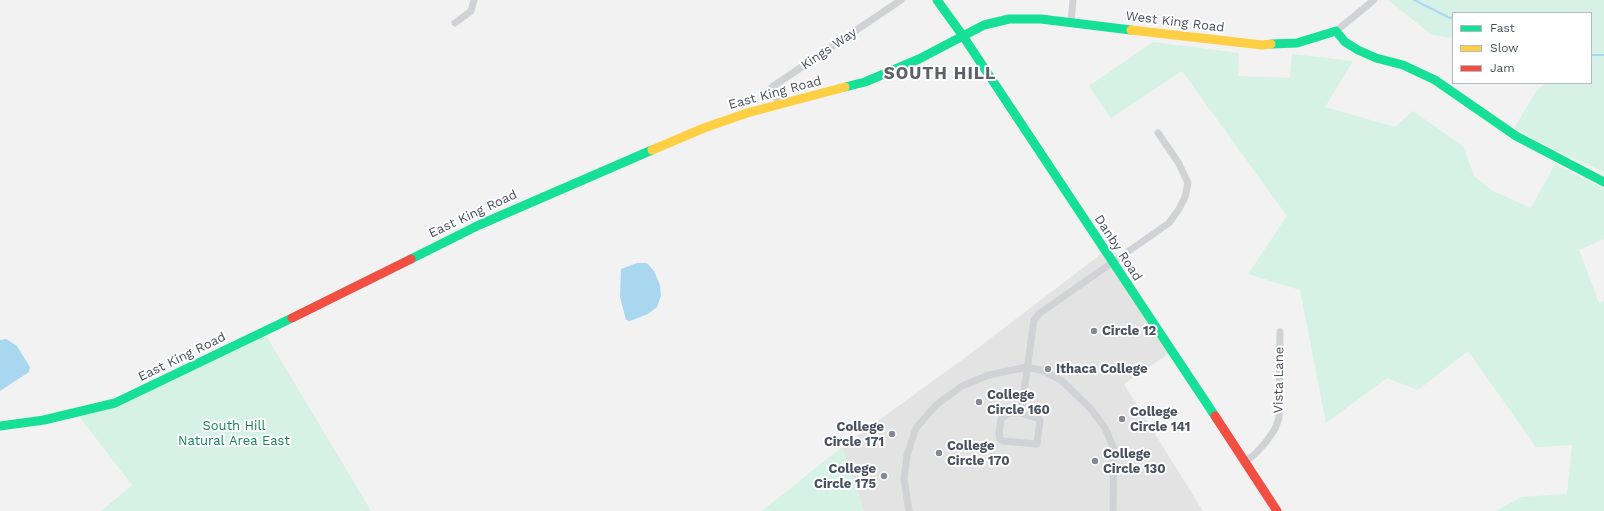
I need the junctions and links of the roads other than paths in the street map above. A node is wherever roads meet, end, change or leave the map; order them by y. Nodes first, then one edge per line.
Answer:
1 (474, 0) edge
2 (901, 0) edge
3 (937, 0) edge
4 (1073, 0) edge
5 (1374, 0) edge
6 (1071, 22) junction
7 (455, 23) dead end
8 (1336, 31) junction
9 (963, 36) junction
10 (779, 105) junction
11 (1158, 133) dead end
12 (1604, 182) edge
13 (1112, 263) junction
14 (1280, 332) dead end
15 (1027, 367) junction
16 (1020, 414) junction
17 (0, 426) edge
18 (1244, 462) junction
19 (909, 511) edge
20 (1113, 511) edge
21 (1277, 511) edge

1 - 7 street
2 - 10 street, Kings Way
3 - 9 street, Danby Road
4 - 6 street
5 - 8 street, West King Road
6 - 8 street, West King Road
6 - 9 street, West King Road
8 - 12 street
9 - 10 street, East King Road
9 - 13 street, Danby Road
10 - 17 street, East King Road
11 - 13 street
13 - 15 street
13 - 18 street, Danby Road
14 - 18 street, Vista Lane
15 - 16 street
15 - 19 street
15 - 20 street
16 - 16 street
18 - 21 street, Danby Road

